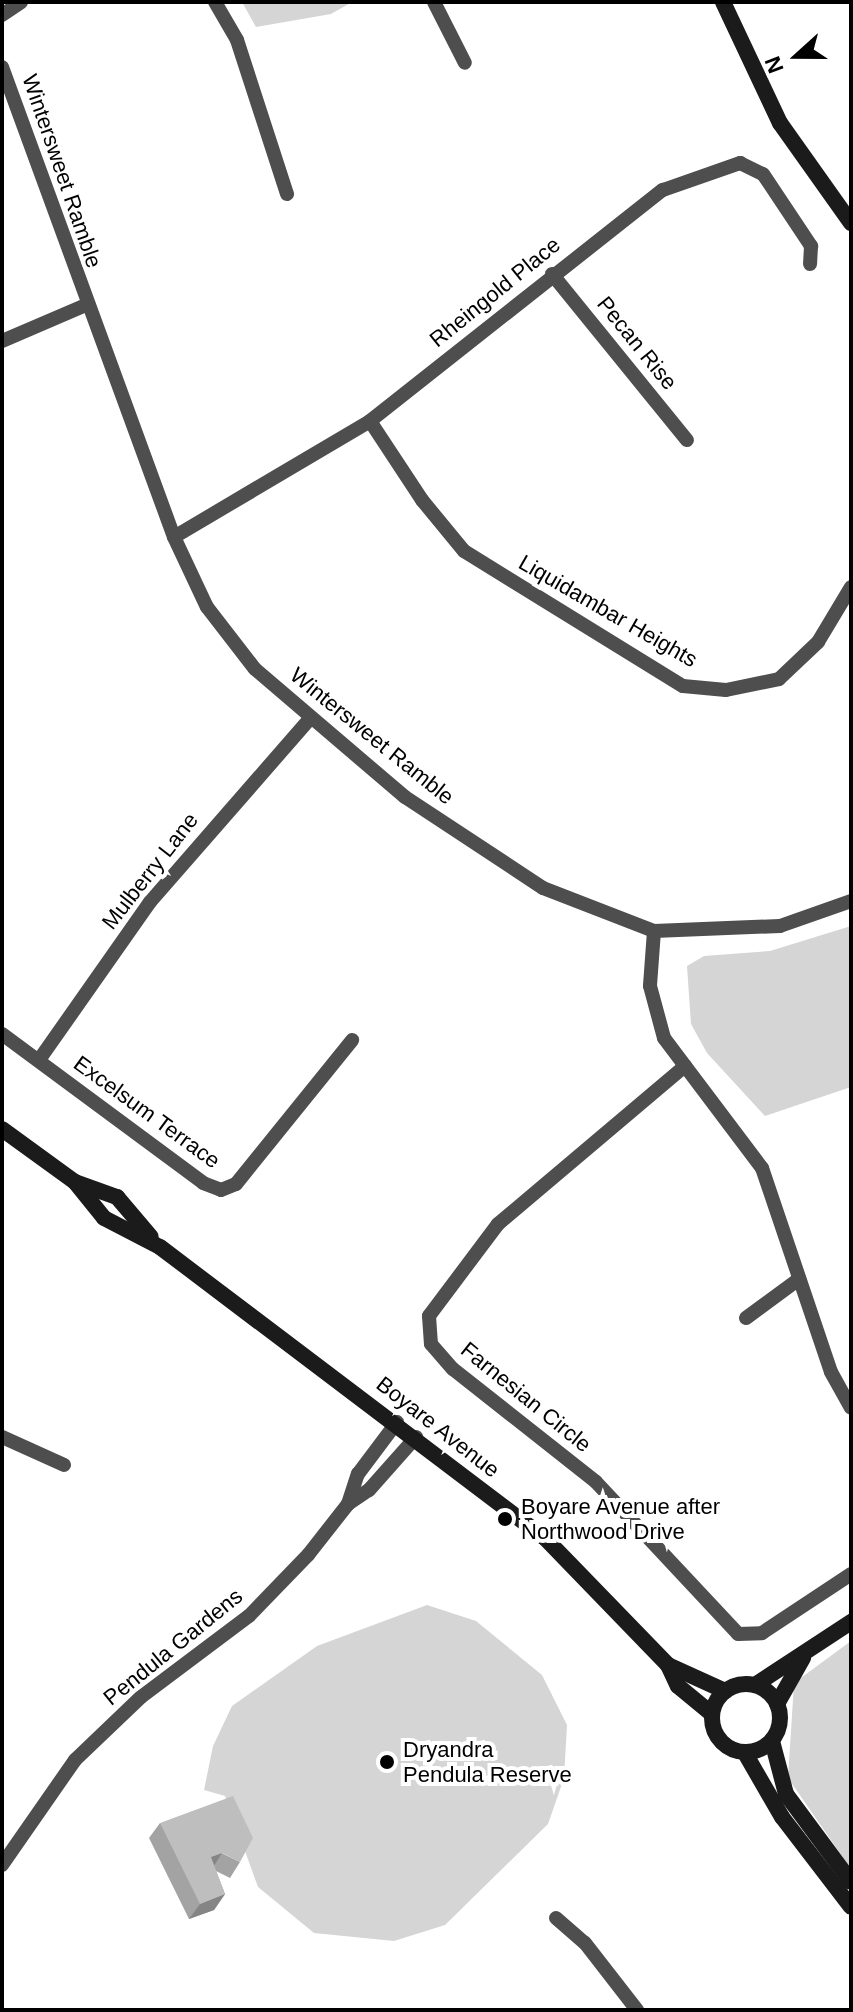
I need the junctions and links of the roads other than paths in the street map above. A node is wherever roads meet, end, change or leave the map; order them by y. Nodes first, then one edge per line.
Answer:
1 (21, 2) edge
2 (215, 2) edge
3 (434, 2) edge
4 (723, 2) edge
5 (2, 15) edge
6 (465, 63) dead end
7 (2, 67) edge
8 (287, 194) dead end
9 (851, 223) edge
10 (810, 264) dead end
11 (552, 274) junction
12 (86, 305) junction
13 (2, 341) edge
14 (370, 421) junction
15 (687, 440) dead end
16 (174, 537) junction
17 (851, 587) edge
18 (309, 720) junction
19 (851, 901) edge
20 (654, 931) junction
21 (2, 1034) edge
22 (352, 1040) dead end
23 (39, 1060) junction
24 (685, 1066) junction
25 (2, 1129) edge
26 (75, 1182) junction
27 (160, 1247) junction
28 (799, 1279) junction
29 (746, 1318) dead end
30 (851, 1408) edge
31 (397, 1422) junction
32 (2, 1437) edge
33 (416, 1437) junction
34 (64, 1465) dead end
35 (348, 1504) junction
36 (851, 1574) edge
37 (851, 1622) edge
38 (804, 1657) junction
39 (668, 1665) junction
40 (755, 1685) junction
41 (725, 1691) junction
42 (777, 1704) junction
43 (712, 1714) junction
44 (772, 1741) junction
45 (745, 1753) junction
46 (2, 1865) edge
47 (851, 1882) edge
48 (851, 1907) edge
49 (556, 1918) dead end
50 (637, 2010) edge

1 - 5 street
2 - 8 street
3 - 6 street
4 - 9 street
7 - 12 street, Wintersweet Ramble
10 - 11 street, Rheingold Place
11 - 14 street, Rheingold Place
11 - 15 street, Pecan Rise
12 - 13 street
12 - 16 street, Wintersweet Ramble
14 - 16 street, Rheingold Place
14 - 17 street, Liquidambar Heights
16 - 18 street, Wintersweet Ramble
18 - 20 street, Wintersweet Ramble
18 - 23 street, Mulberry Lane
19 - 20 street, Wintersweet Ramble
20 - 24 street
21 - 23 street, Excelsum Terrace
22 - 23 street, Excelsum Terrace
24 - 28 street
24 - 36 street, Farnesian Circle
25 - 26 street, Boyare Avenue
26 - 27 street, Boyare Avenue
26 - 27 street, Boyare Avenue
27 - 31 street, Boyare Avenue
28 - 29 street
28 - 30 street
31 - 33 street, Boyare Avenue
31 - 35 street, Pendula Gardens
32 - 34 street
33 - 35 street, Pendula Gardens
33 - 39 street, Boyare Avenue
35 - 46 street, Pendula Gardens
37 - 38 street
38 - 40 street
38 - 42 street
39 - 41 street, Boyare Avenue
39 - 43 street, Boyare Avenue
40 - 41 street
40 - 42 street
41 - 43 street
42 - 44 street
43 - 45 street
44 - 45 street
44 - 47 street
45 - 48 street
49 - 50 street

